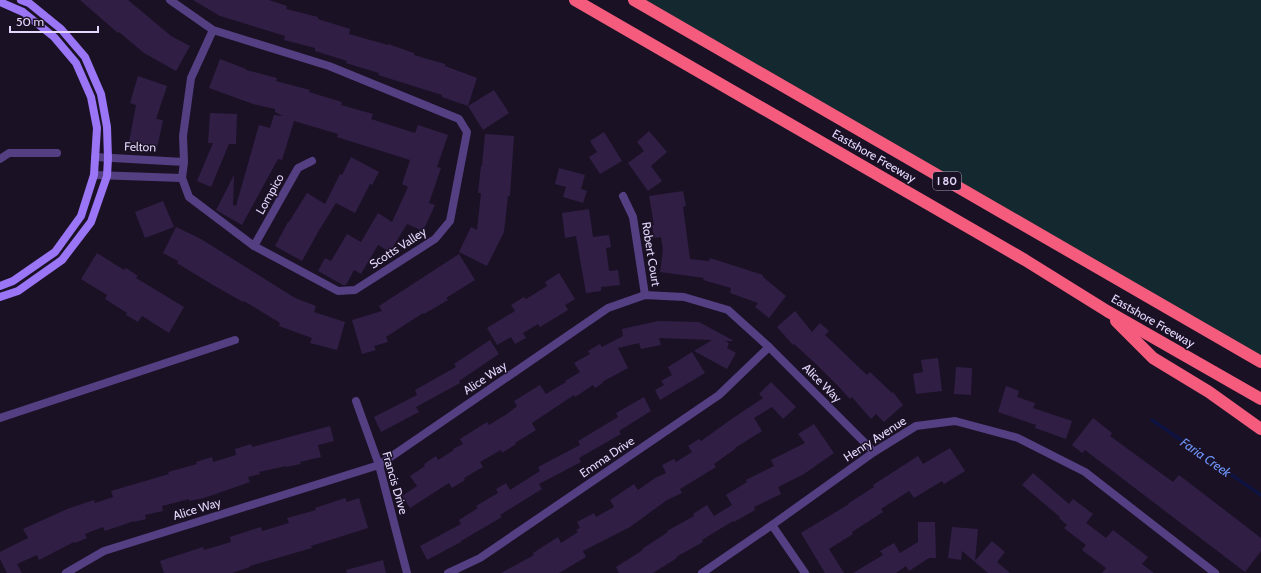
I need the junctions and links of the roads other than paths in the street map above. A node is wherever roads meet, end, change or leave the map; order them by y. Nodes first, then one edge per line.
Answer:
1 (21, 0) edge
2 (170, 0) edge
3 (575, 0) edge
4 (634, 0) edge
5 (0, 2) edge
6 (213, 30) junction
7 (57, 153) dead end
8 (95, 157) junction
9 (108, 158) junction
10 (0, 159) edge
11 (312, 161) dead end
12 (184, 162) junction
13 (94, 175) junction
14 (107, 176) junction
15 (182, 178) junction
16 (623, 196) dead end
17 (254, 246) junction
18 (0, 286) edge
19 (645, 295) junction
20 (0, 297) edge
21 (1107, 311) junction
22 (235, 340) dead end
23 (769, 347) junction
24 (1261, 362) edge
25 (1261, 399) edge
26 (356, 401) dead end
27 (0, 418) edge
28 (1261, 429) edge
29 (874, 452) junction
30 (379, 466) junction
31 (772, 525) junction
32 (66, 573) edge
33 (406, 573) edge
34 (448, 573) edge
35 (702, 573) edge
36 (805, 573) edge
37 (1215, 573) edge

1 - 9 street
2 - 6 street, Scotts Valley
3 - 21 highway, Eastshore Freeway / I 80
4 - 24 highway, Eastshore Freeway / I 80
5 - 8 street
6 - 12 street, Scotts Valley
6 - 17 street, Scotts Valley
7 - 10 street
8 - 9 street, Felton
8 - 13 street
9 - 12 street, Felton
9 - 14 street
11 - 17 street, Lompico
12 - 15 street, Scotts Valley
13 - 14 street
13 - 18 street
14 - 15 street
14 - 20 street
15 - 17 street, Scotts Valley
16 - 19 street, Robert Court
19 - 23 street, Alice Way
19 - 30 street, Alice Way
21 - 25 highway, Eastshore Freeway / I 80
21 - 28 highway
22 - 27 street
23 - 29 street, Alice Way
23 - 34 street, Emma Drive
26 - 30 street, Francis Drive
29 - 31 street, Henry Avenue
29 - 37 street, Henry Avenue
30 - 32 street, Alice Way
30 - 33 street, Francis Drive
31 - 35 street, Henry Avenue
31 - 36 street

